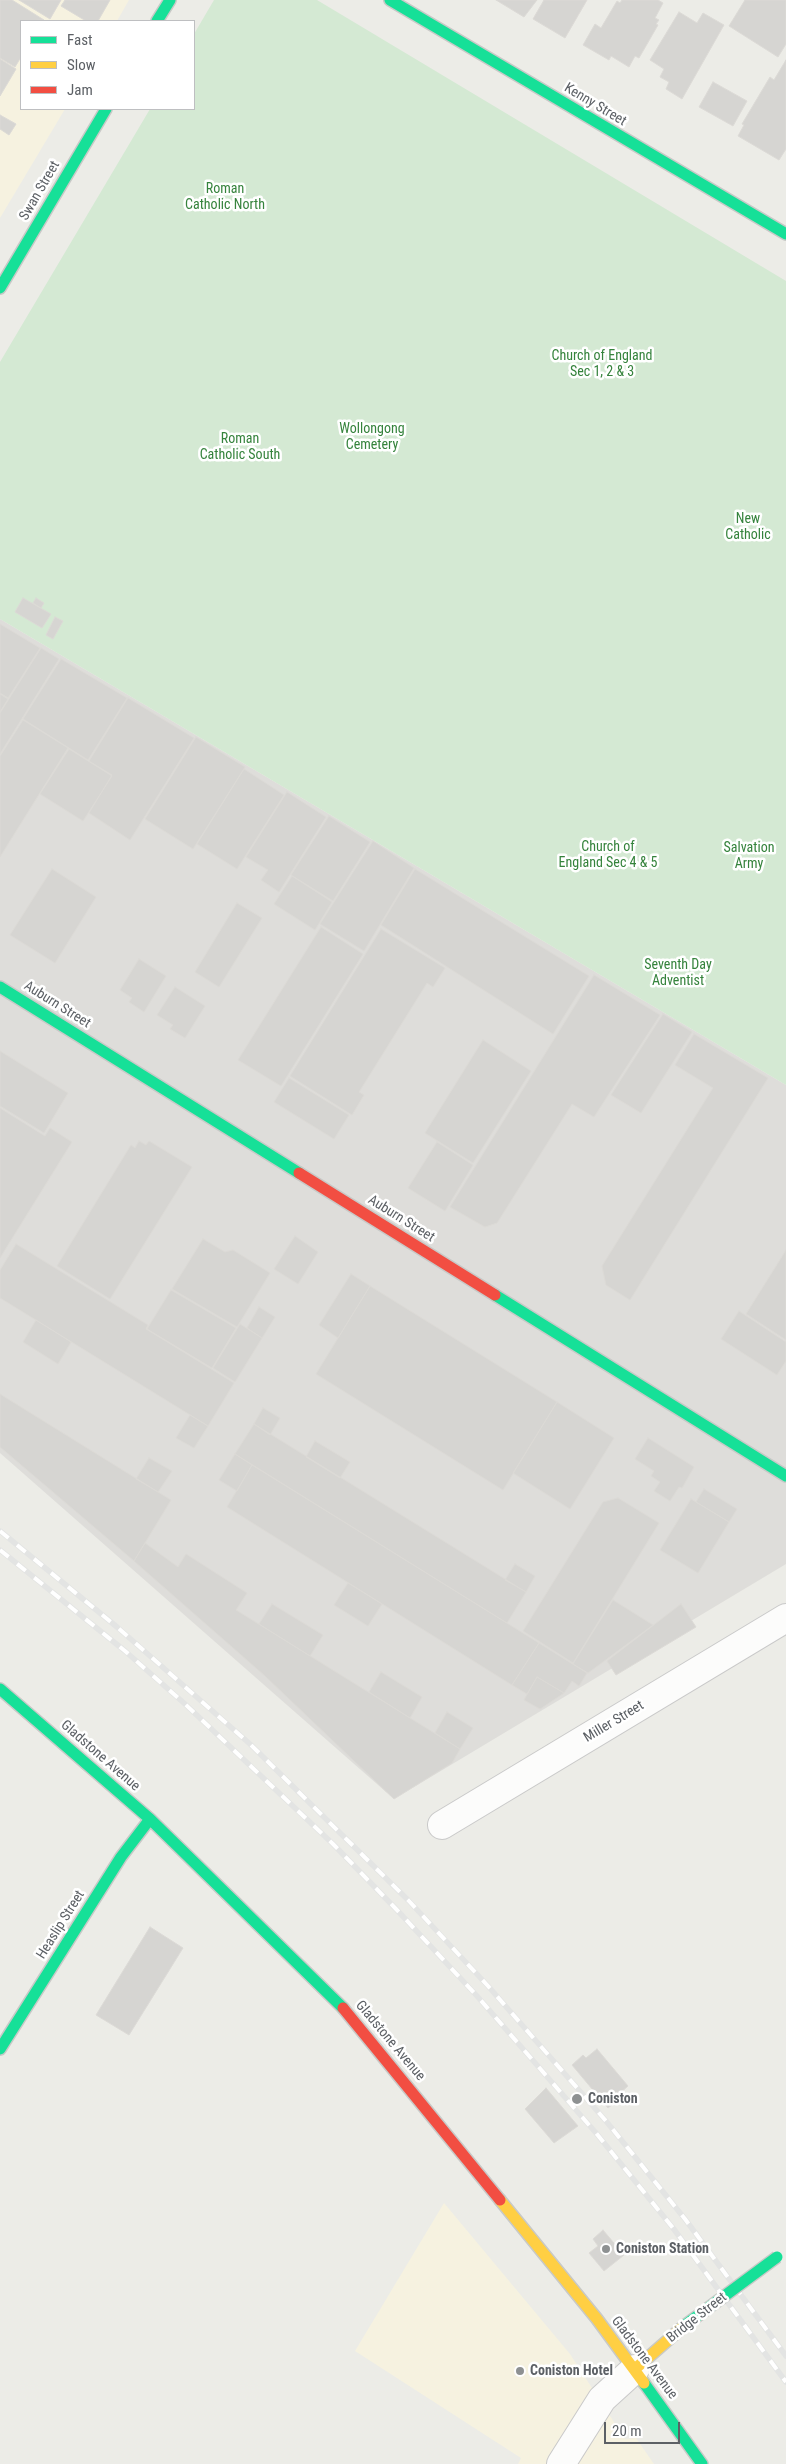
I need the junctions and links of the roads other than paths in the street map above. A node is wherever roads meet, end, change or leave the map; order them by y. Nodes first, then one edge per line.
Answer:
1 (170, 0) edge
2 (390, 0) edge
3 (158, 20) edge
4 (105, 110) edge
5 (786, 234) edge
6 (0, 288) edge
7 (0, 987) edge
8 (786, 1476) edge
9 (786, 1618) edge
10 (0, 1688) edge
11 (150, 1819) junction
12 (442, 1825) dead end
13 (0, 2049) edge
14 (781, 2254) edge
15 (634, 2369) junction
16 (561, 2464) edge
17 (702, 2464) edge

1 - 3 street
2 - 5 street, Kenny Street
4 - 6 street, Swan Street
7 - 8 street, Auburn Street
9 - 12 street, Miller Street
10 - 11 street, Gladstone Avenue
11 - 13 street, Heaslip Street
11 - 15 street, Gladstone Avenue
14 - 15 street, Bridge Street, bridge
15 - 16 street, Bridge Street
15 - 17 street, Gladstone Avenue

